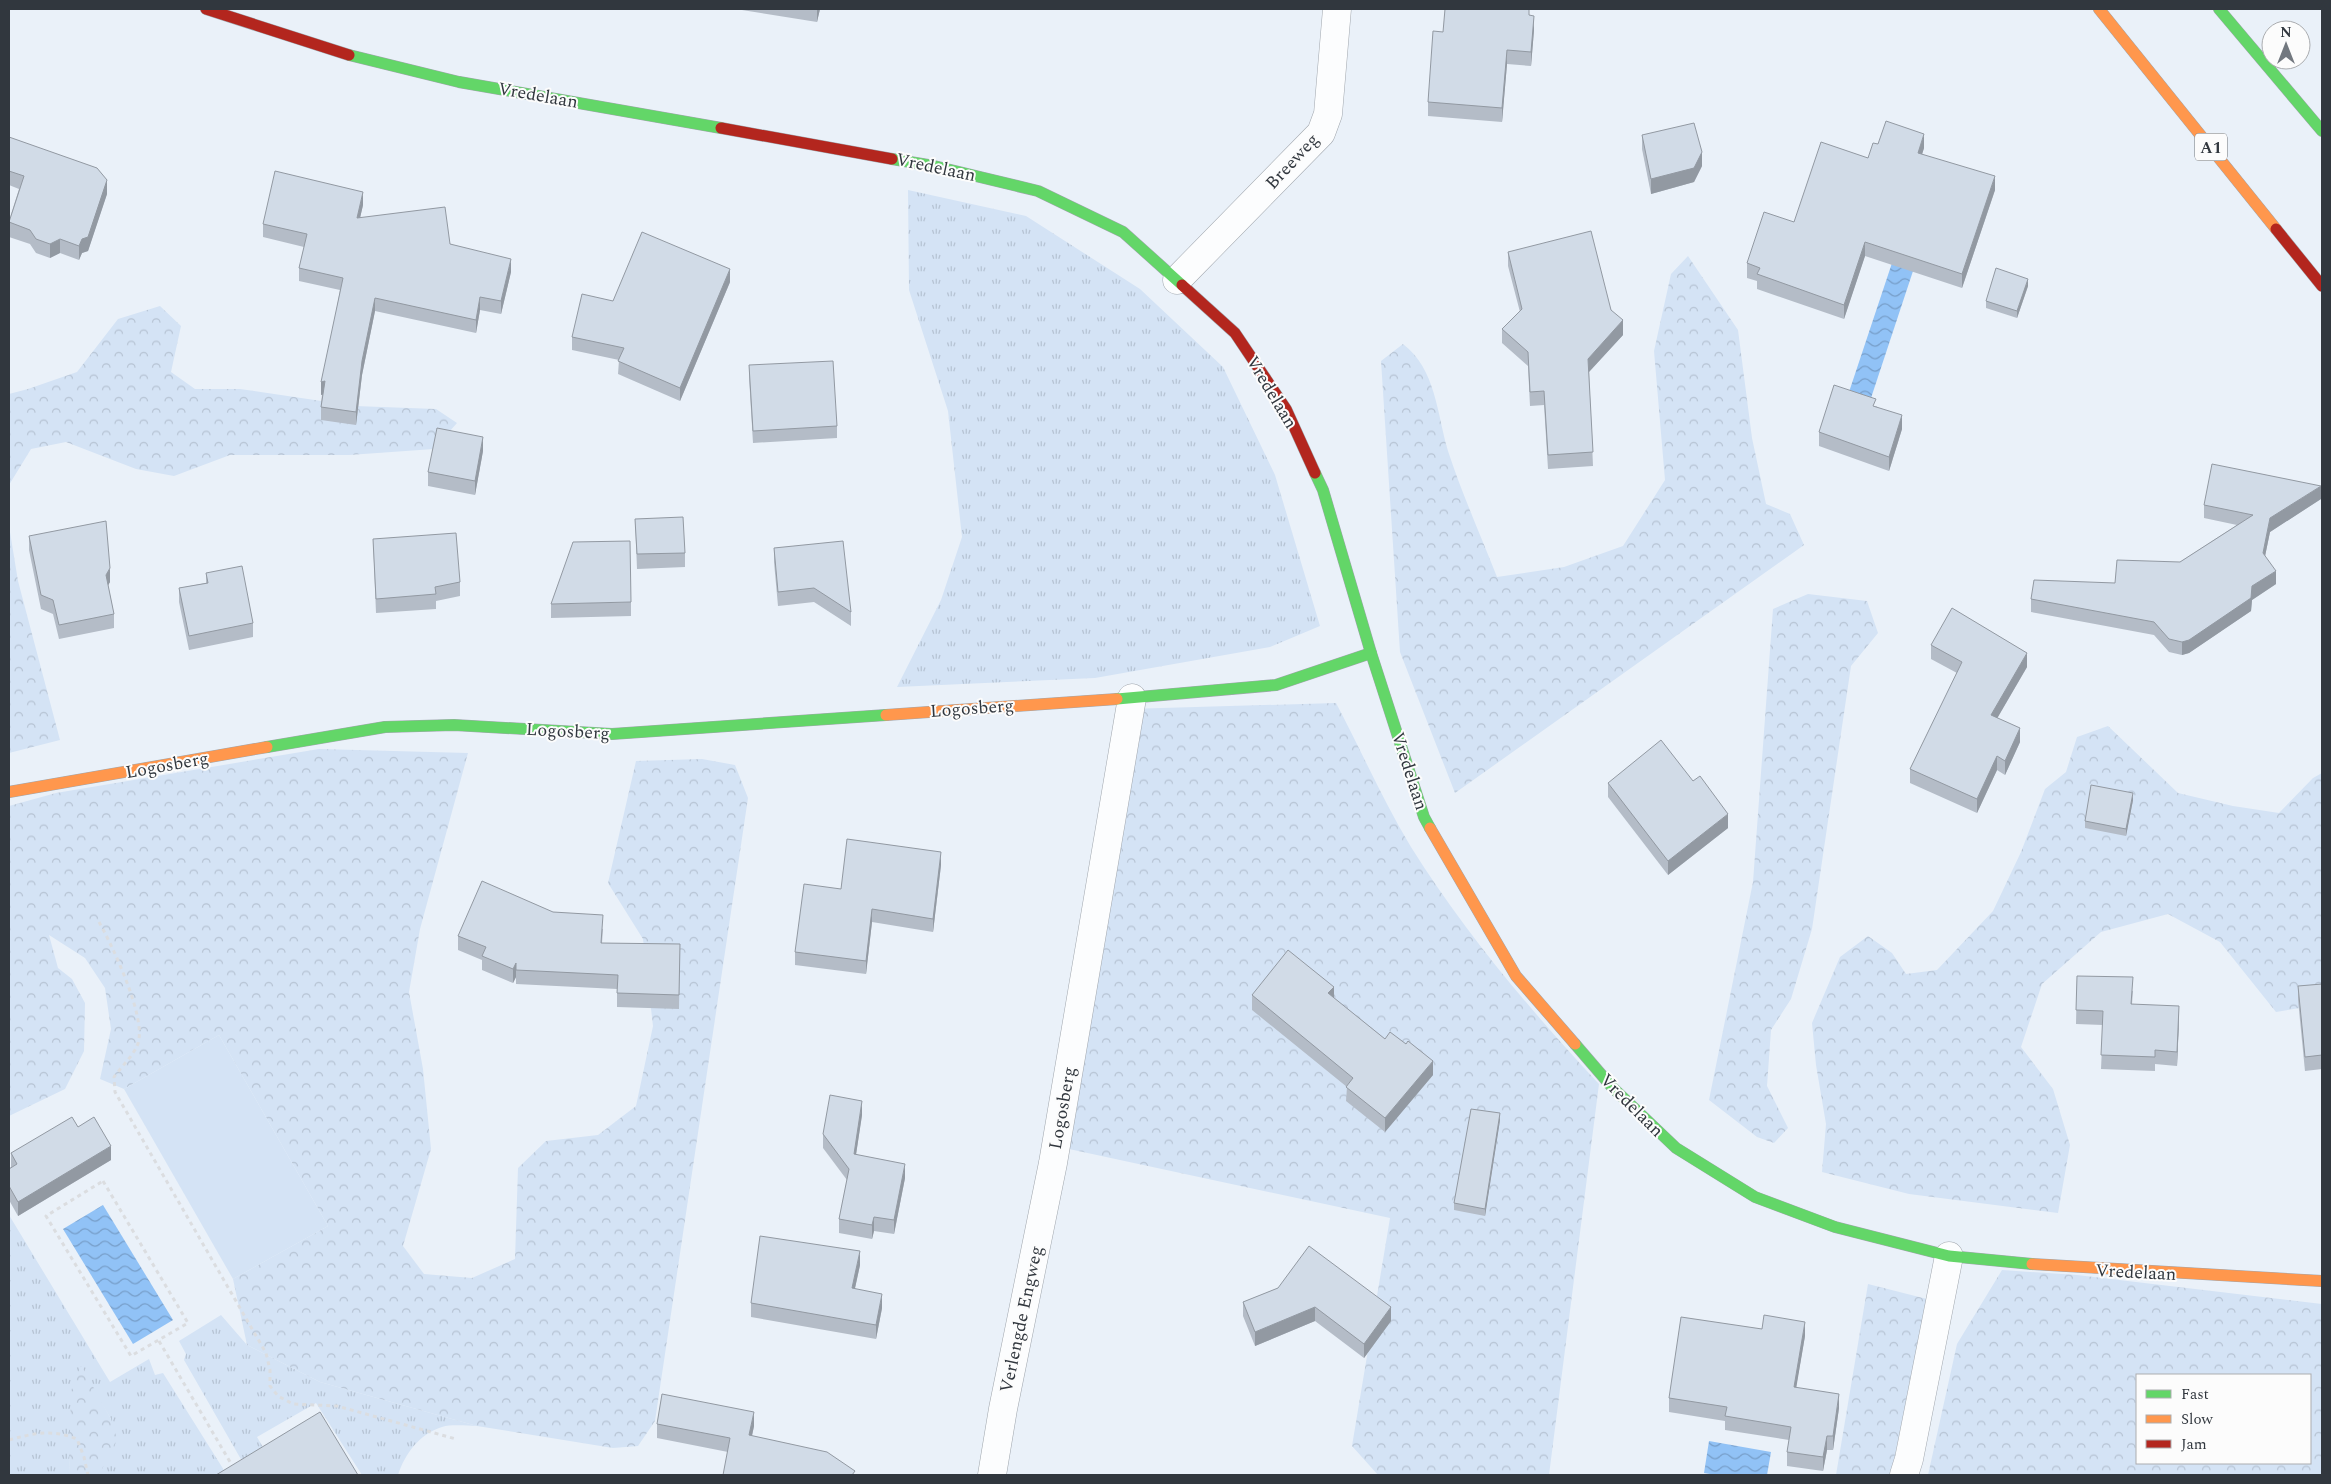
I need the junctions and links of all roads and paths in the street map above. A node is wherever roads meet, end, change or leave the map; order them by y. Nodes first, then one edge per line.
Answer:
1 (206, 9) edge
2 (1337, 9) edge
3 (2099, 9) edge
4 (2219, 9) edge
5 (2322, 131) edge
6 (1178, 280) junction
7 (2322, 286) edge
8 (1371, 653) junction
9 (1132, 698) junction
10 (9, 792) edge
11 (99, 922) dead end
12 (1053, 1163) joint
13 (1949, 1256) junction
14 (2322, 1281) edge
15 (159, 1340) junction
16 (456, 1439) dead end
17 (9, 1440) edge
18 (88, 1475) edge
19 (237, 1475) edge
20 (992, 1475) edge
21 (1904, 1475) edge

1 - 6 main road, Vredelaan
2 - 6 street, Breeweg
3 - 7 main road, A1
4 - 5 main road
6 - 8 main road, Vredelaan
8 - 9 main road, Logosberg
8 - 13 main road, Vredelaan
9 - 10 main road, Logosberg
9 - 12 street, Logosberg
11 - 16 path
12 - 20 street, Verlengde Engweg
13 - 14 main road, Vredelaan
13 - 21 street
15 - 15 path
15 - 19 path
17 - 18 path

